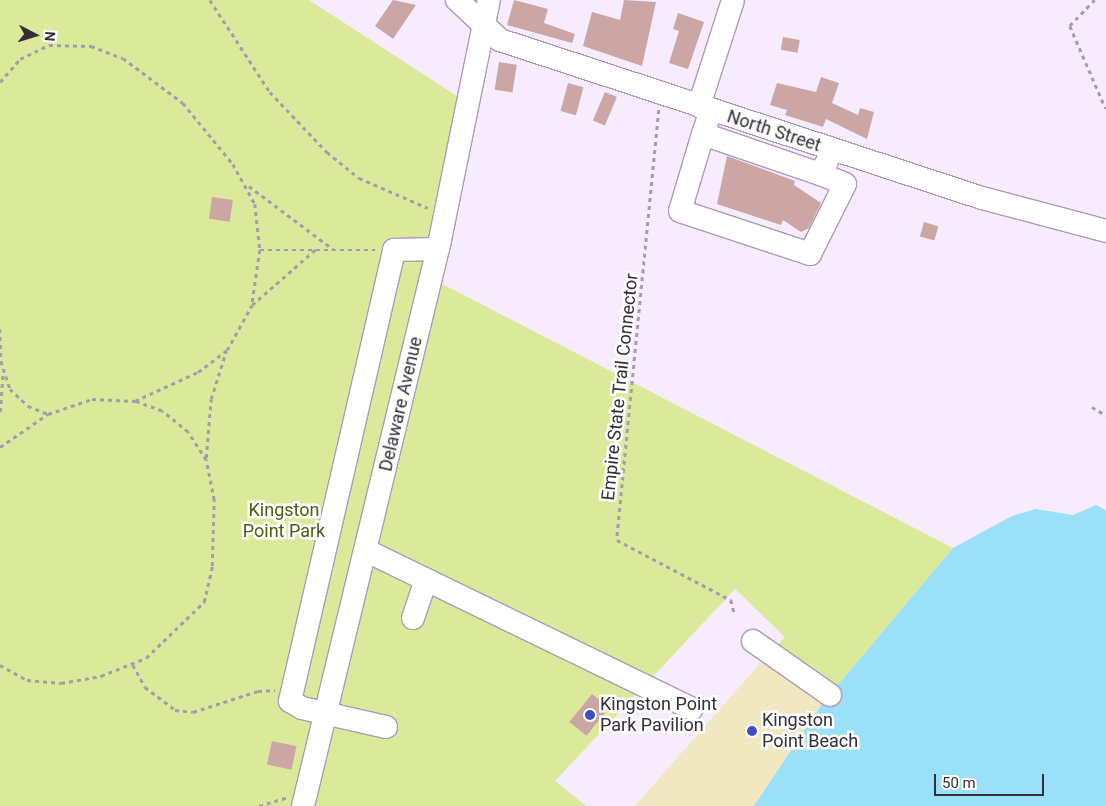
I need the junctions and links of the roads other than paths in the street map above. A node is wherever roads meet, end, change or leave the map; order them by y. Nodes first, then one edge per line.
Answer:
1 (457, 0) edge
2 (489, 0) edge
3 (733, 0) edge
4 (484, 25) junction
5 (705, 108) junction
6 (703, 134) junction
7 (834, 150) junction
8 (820, 174) junction
9 (1106, 231) edge
10 (438, 250) junction
11 (367, 551) junction
12 (426, 580) junction
13 (413, 618) dead end
14 (753, 641) dead end
15 (830, 695) dead end
16 (692, 709) dead end
17 (329, 714) junction
18 (386, 727) dead end
19 (306, 799) edge

1 - 4 street, North Street
2 - 4 street, Delaware Avenue
3 - 5 street
4 - 5 street, North Street
4 - 10 street, Delaware Avenue
5 - 6 street
5 - 7 street, North Street
6 - 8 street
6 - 8 street
7 - 8 street
7 - 9 street, North Street
10 - 11 street, Delaware Avenue
10 - 17 street
11 - 12 street
11 - 17 street, Delaware Avenue
12 - 13 street
12 - 16 street
14 - 15 street
17 - 18 street
17 - 19 street, Delaware Avenue

